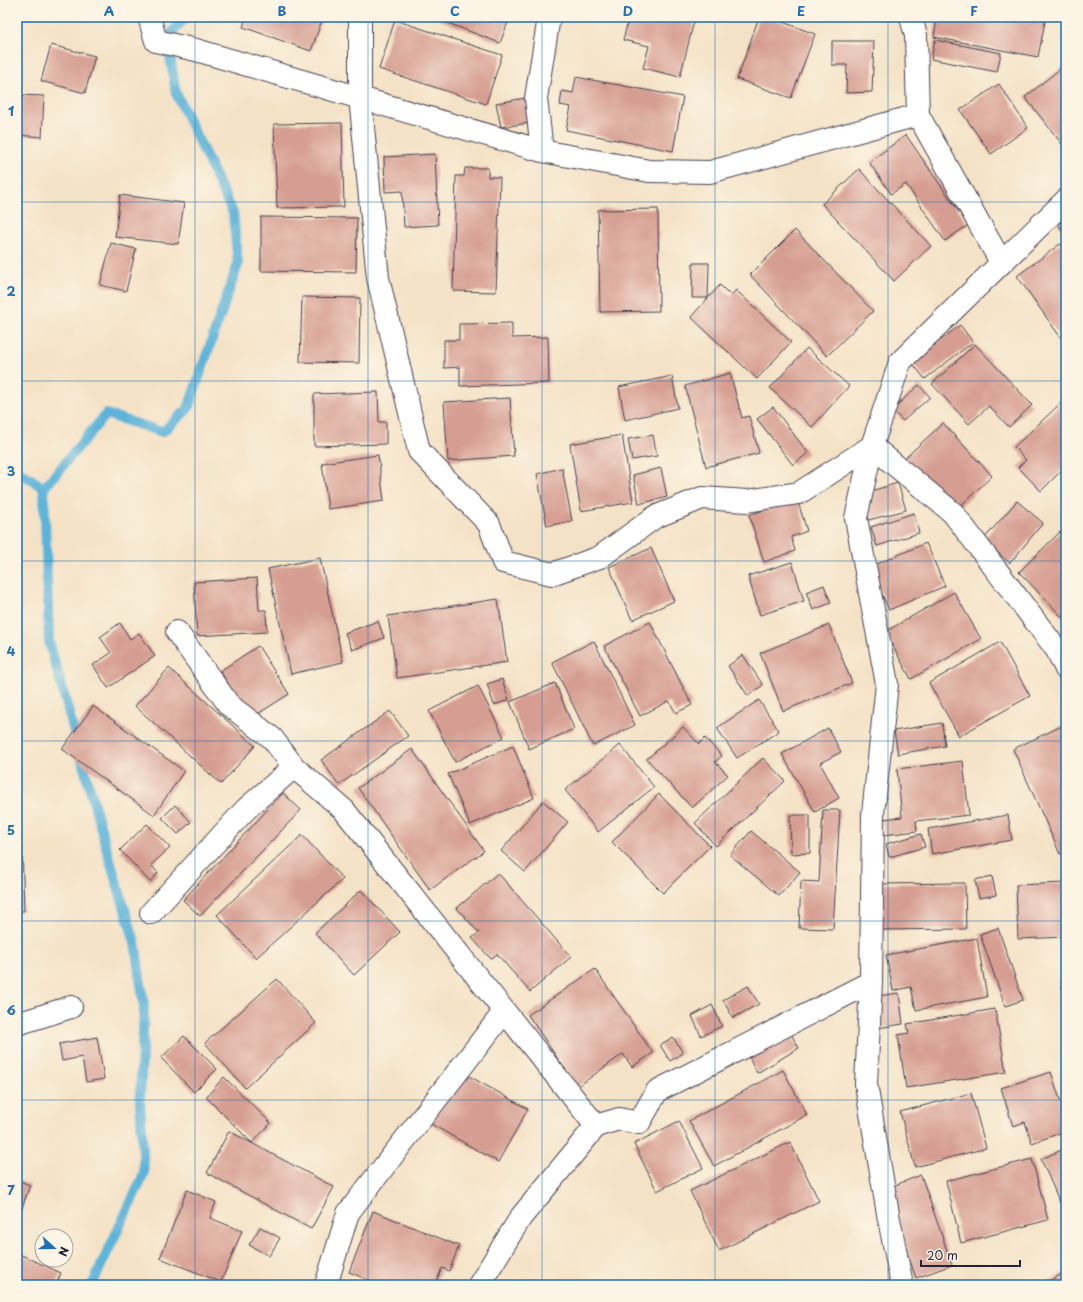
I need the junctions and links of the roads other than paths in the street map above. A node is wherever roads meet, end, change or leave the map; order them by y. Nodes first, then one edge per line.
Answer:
1 (149, 17) edge
2 (360, 17) edge
3 (549, 17) edge
4 (911, 17) edge
5 (360, 97) junction
6 (918, 115) junction
7 (542, 151) junction
8 (1066, 200) edge
9 (1002, 262) junction
10 (872, 446) junction
11 (177, 632) dead end
12 (1066, 669) edge
13 (294, 767) junction
14 (151, 913) dead end
15 (871, 982) junction
16 (70, 1007) dead end
17 (504, 1012) junction
18 (17, 1024) edge
19 (596, 1126) junction
20 (326, 1285) edge
21 (479, 1285) edge
22 (902, 1285) edge

1 - 5 street
2 - 5 street
3 - 7 street
4 - 6 street
5 - 7 street
5 - 10 street
6 - 7 street
6 - 9 street
8 - 9 street
9 - 10 street
10 - 12 street
10 - 15 street
11 - 13 street
13 - 14 street
13 - 17 street
15 - 19 street
15 - 22 street
16 - 18 street
17 - 19 street
17 - 20 street
19 - 21 street

